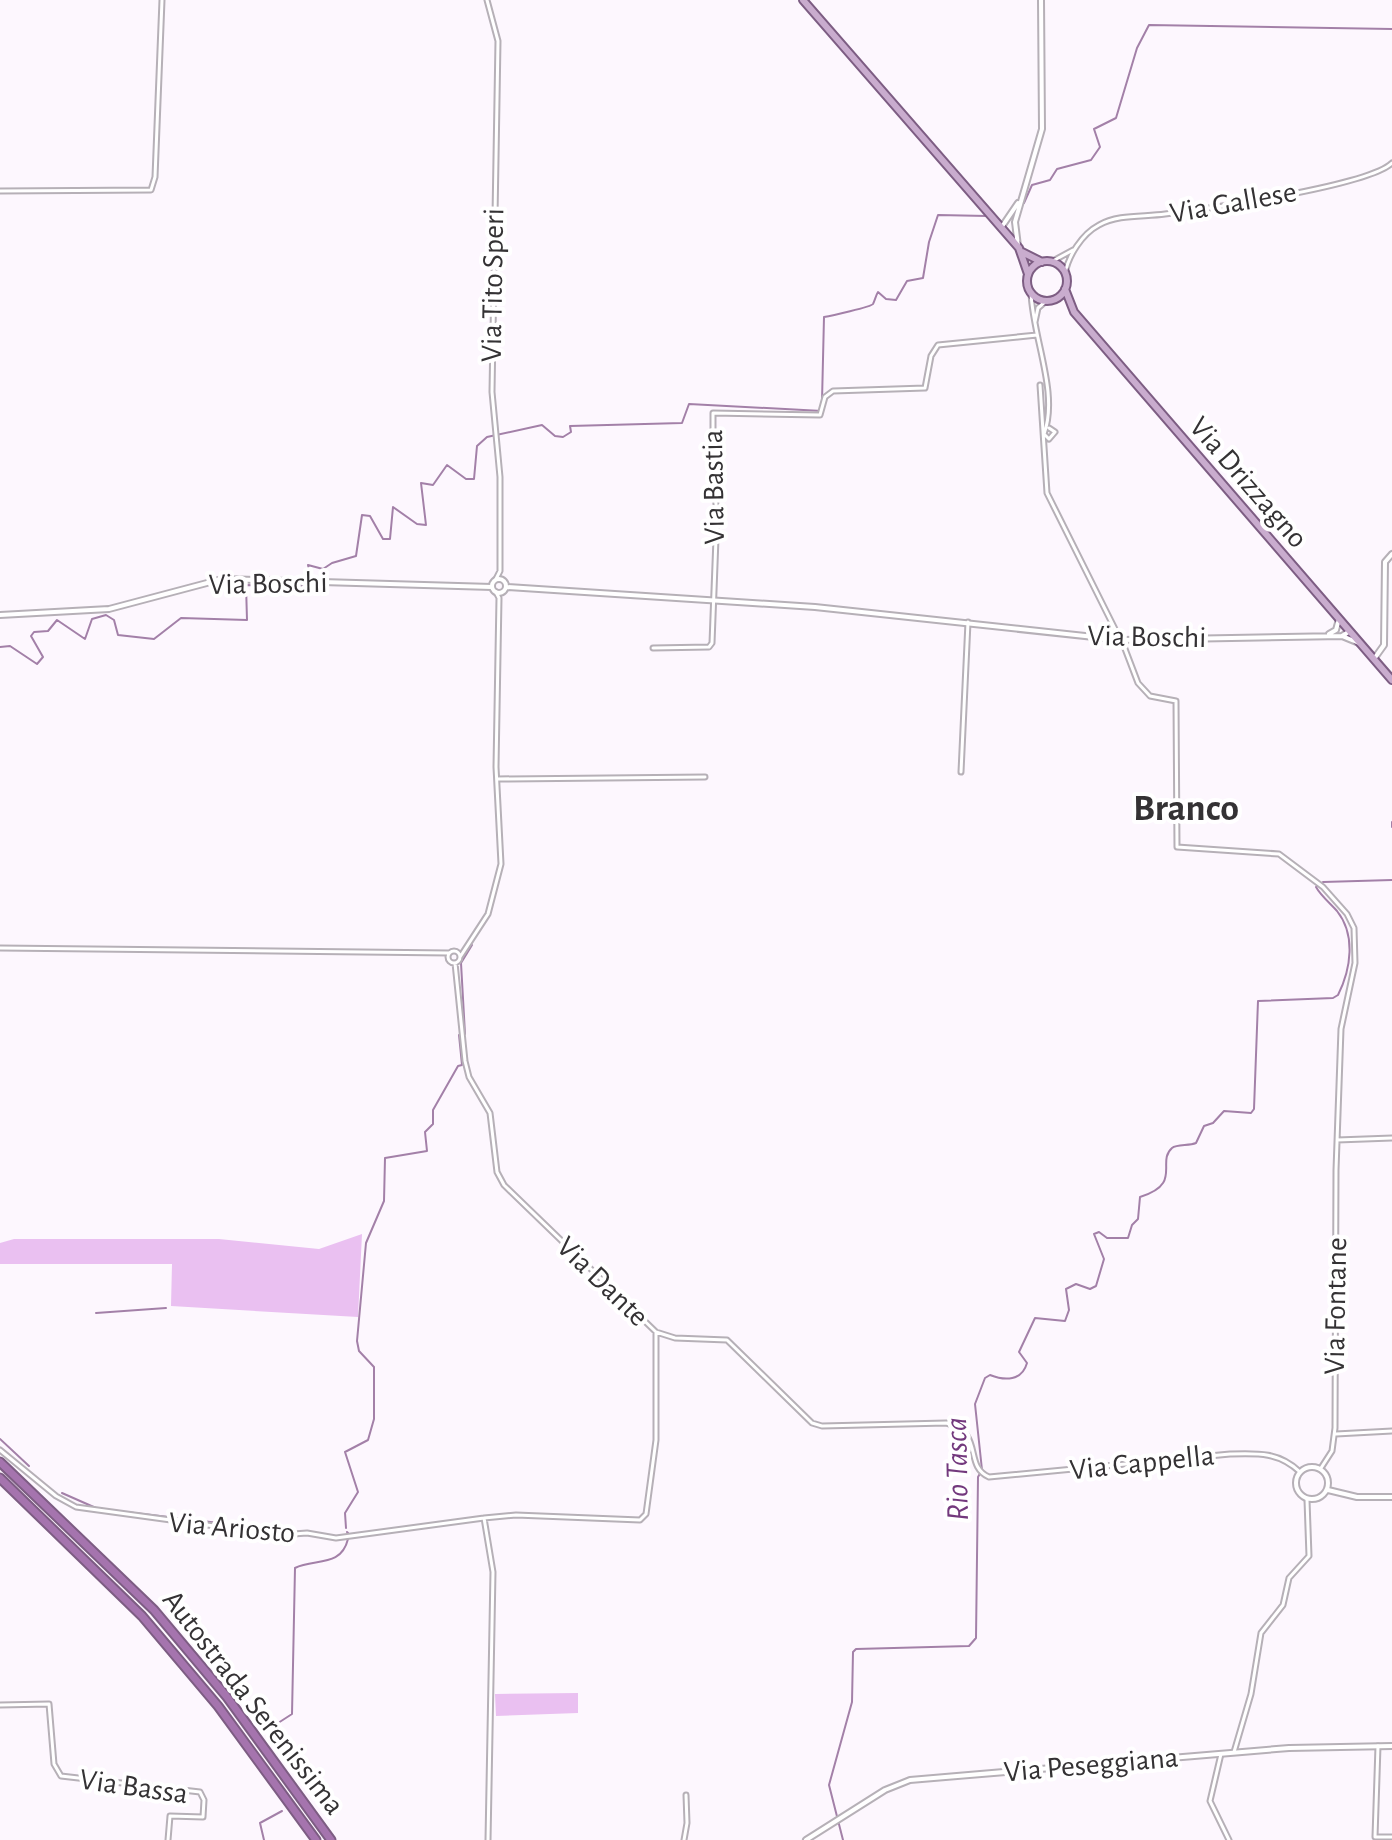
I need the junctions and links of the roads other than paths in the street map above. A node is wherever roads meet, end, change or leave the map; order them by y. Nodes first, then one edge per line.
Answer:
1 (162, 0) edge
2 (487, 0) edge
3 (803, 0) edge
4 (1041, 0) edge
5 (1392, 163) edge
6 (0, 191) edge
7 (1019, 201) junction
8 (1008, 213) junction
9 (989, 214) junction
10 (1001, 228) junction
11 (1078, 244) junction
12 (1020, 250) junction
13 (1042, 262) junction
14 (1051, 262) junction
15 (1028, 274) junction
16 (1065, 274) junction
17 (1065, 289) junction
18 (1031, 293) junction
19 (1049, 300) junction
20 (1074, 312) junction
21 (1035, 326) junction
22 (1037, 335) junction
23 (1040, 385) dead end
24 (1049, 428) dead end
25 (1392, 554) edge
26 (500, 571) junction
27 (496, 579) junction
28 (503, 579) junction
29 (492, 587) junction
30 (505, 590) junction
31 (498, 595) junction
32 (715, 600) junction
33 (0, 615) edge
34 (1339, 618) junction
35 (968, 622) junction
36 (1350, 631) junction
37 (1334, 632) junction
38 (1327, 635) junction
39 (1342, 636) junction
40 (1115, 639) junction
41 (1122, 640) junction
42 (1360, 643) junction
43 (653, 648) dead end
44 (1374, 659) junction
45 (1392, 680) edge
46 (961, 772) dead end
47 (705, 777) dead end
48 (497, 779) junction
49 (0, 948) edge
50 (462, 949) junction
51 (452, 952) junction
52 (443, 953) junction
53 (460, 957) junction
54 (448, 959) junction
55 (455, 963) junction
56 (1392, 1138) edge
57 (1337, 1140) junction
58 (656, 1332) junction
59 (1392, 1431) edge
60 (1334, 1434) junction
61 (0, 1450) edge
62 (0, 1462) edge
63 (1321, 1468) junction
64 (981, 1472) joint
65 (1300, 1472) junction
66 (0, 1478) edge
67 (1327, 1490) junction
68 (1392, 1497) edge
69 (1307, 1500) junction
70 (484, 1518) junction
71 (0, 1705) edge
72 (1378, 1746) junction
73 (1392, 1746) edge
74 (1234, 1752) junction
75 (1222, 1753) junction
76 (686, 1795) dead end
77 (1392, 1837) edge
78 (168, 1840) edge
79 (316, 1840) edge
80 (331, 1840) edge
81 (488, 1840) edge
82 (684, 1840) edge
83 (806, 1840) edge
84 (1229, 1840) edge

1 - 6 street
2 - 26 street, Via Tito Speri
3 - 9 main road
4 - 7 street
5 - 11 street, Via Gallese
7 - 8 street
7 - 12 street
8 - 9 street
8 - 10 street
9 - 10 main road
10 - 12 main road
11 - 14 street, Via Gallese
11 - 16 street
12 - 13 main road
12 - 15 main road
13 - 14 main road
13 - 15 main road
14 - 16 main road
15 - 18 main road
16 - 17 main road
17 - 19 main road
17 - 20 main road, Via Drizzagno
18 - 19 main road
18 - 21 street
19 - 20 main road, Via Drizzagno
19 - 21 street
20 - 34 main road, Via Drizzagno
21 - 22 street
22 - 24 street
22 - 32 street, Via Bastia
23 - 40 street
25 - 44 street
26 - 27 street, Via Tito Speri
26 - 28 street, Via Tito Speri
27 - 28 street
27 - 29 street
28 - 30 street
29 - 31 street
29 - 33 street, Via Boschi
30 - 31 street, Via Boschi
30 - 32 street, Via Boschi
31 - 48 street
32 - 35 street, Via Boschi
32 - 43 street
34 - 36 main road, Via Drizzagno
34 - 37 street
35 - 40 street, Via Boschi
35 - 46 street
36 - 37 street, Via Boschi
36 - 39 street
36 - 42 main road, Via Drizzagno
37 - 38 street, Via Boschi
38 - 39 street, Via Boschi
38 - 41 street, Via Boschi
39 - 42 street, Via Boschi
40 - 41 street, Via Boschi
41 - 57 street, Via Fontane
42 - 44 main road, Via Drizzagno
44 - 45 main road, Via Drizzagno
47 - 48 street
48 - 50 street
49 - 52 street
50 - 51 street
50 - 53 street
51 - 52 street
51 - 53 street
51 - 54 street
52 - 54 street
53 - 55 street
54 - 55 street
55 - 58 street, Via Dante
56 - 57 street
57 - 60 street, Via Fontane
58 - 64 street, Via Dante
58 - 70 street, Via Ariosto
59 - 60 street
60 - 63 street, Via Fontane
61 - 70 street, Via Ariosto
62 - 80 highway, Autostrada Serenissima
63 - 65 street
63 - 67 street
64 - 65 street, Via Cappella
65 - 69 street
66 - 79 highway, Autostrada Serenissima
67 - 68 street
67 - 69 street
69 - 74 street
70 - 81 street
71 - 78 street, Via Bassa
72 - 73 street, Via Peseggiana
72 - 74 street, Via Peseggiana
72 - 77 street
74 - 75 street, Via Peseggiana
75 - 83 street, Via Peseggiana
75 - 84 street
76 - 82 street

